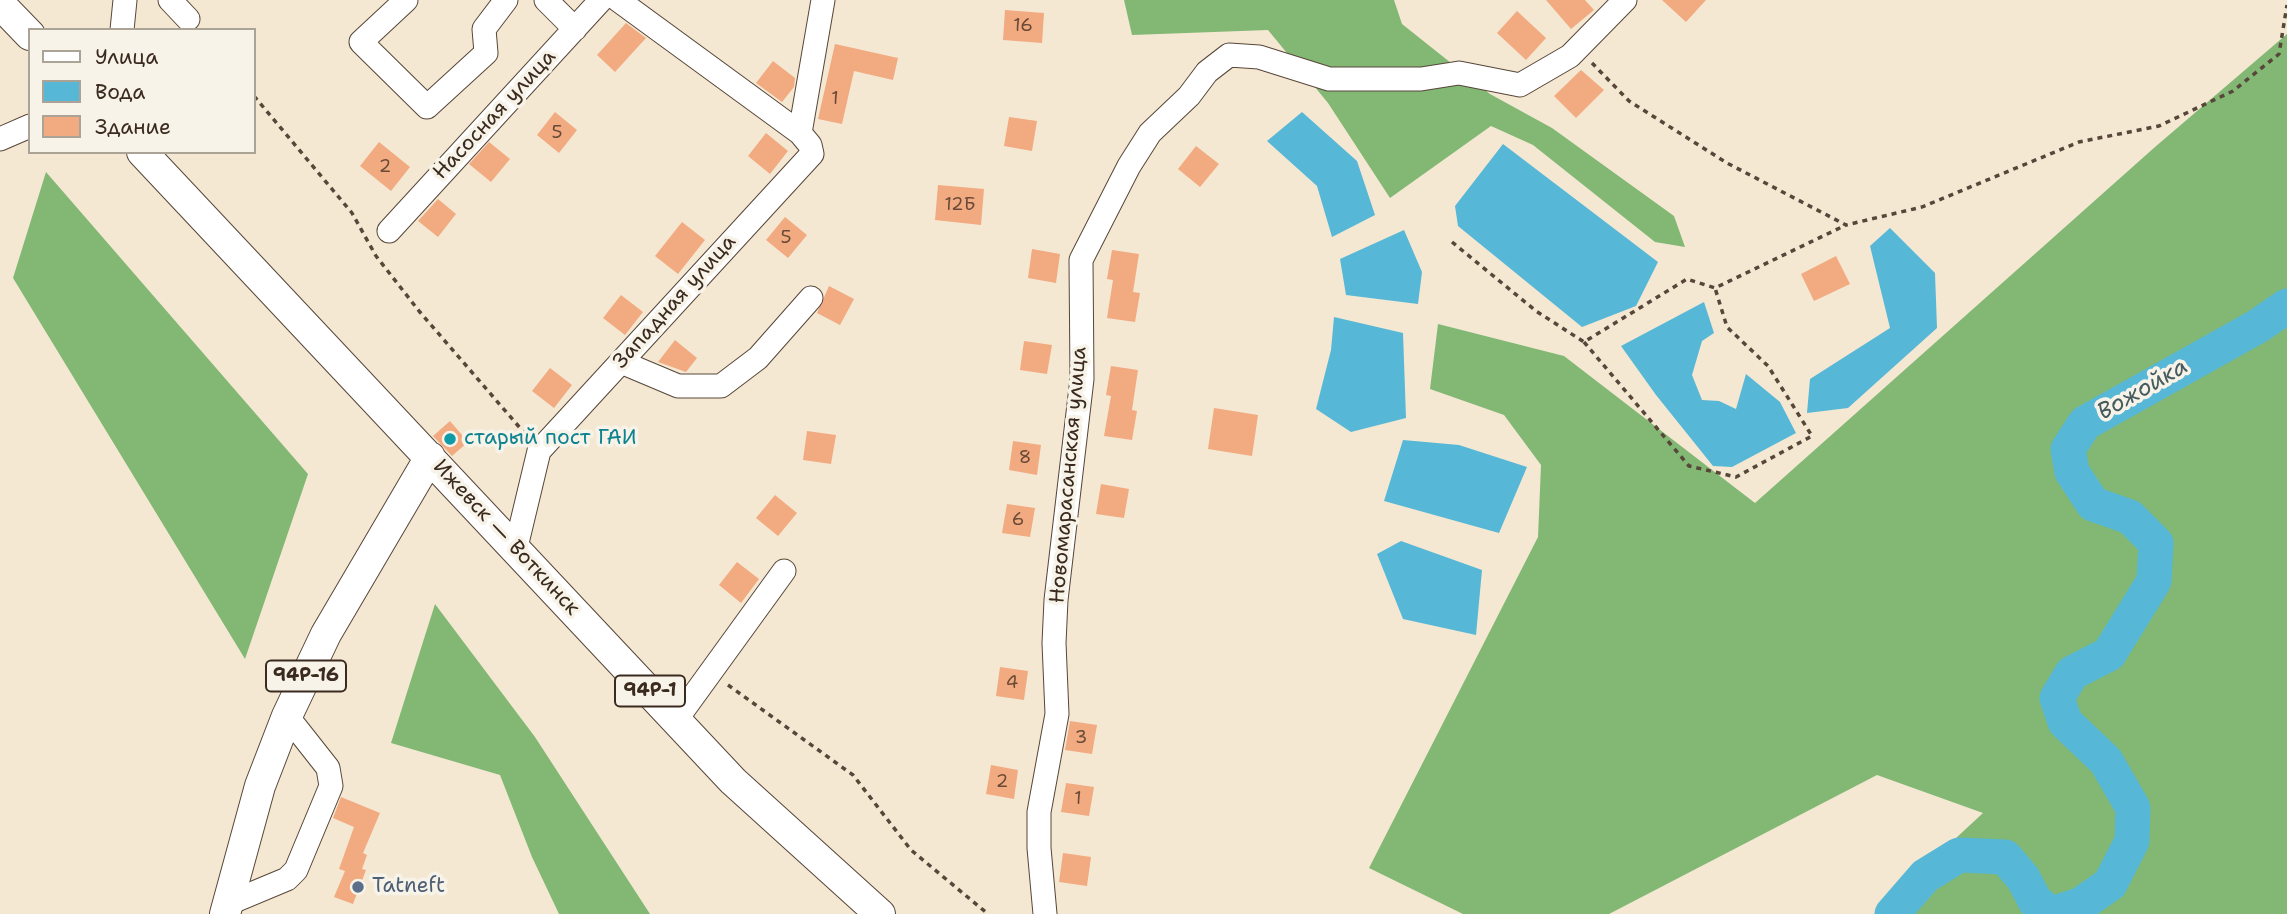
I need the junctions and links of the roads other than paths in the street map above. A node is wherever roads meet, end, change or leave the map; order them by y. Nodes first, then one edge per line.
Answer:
1 (170, 0) edge
2 (406, 0) edge
3 (506, 0) edge
4 (546, 0) edge
5 (601, 0) edge
6 (618, 0) edge
7 (823, 0) edge
8 (1625, 0) edge
9 (0, 4) edge
10 (188, 19) dead end
11 (575, 29) junction
12 (28, 33) edge
13 (28, 127) edge
14 (800, 133) junction
15 (0, 139) edge
16 (144, 154) edge
17 (389, 231) dead end
18 (811, 298) dead end
19 (621, 362) junction
20 (430, 457) junction
21 (516, 547) junction
22 (784, 571) dead end
23 (287, 716) junction
24 (676, 720) junction
25 (226, 909) edge
26 (880, 914) edge
27 (1045, 914) edge

1 - 10 street
2 - 3 street
4 - 11 street
5 - 11 street, Насосная улица
6 - 14 street
7 - 14 street
8 - 27 street, Новомарасанская улица
9 - 12 main road
11 - 17 street, Насосная улица
13 - 15 street
14 - 19 street, Западная улица
16 - 20 main road, Ижевск — Воткинск / 94Р-1
18 - 19 street
19 - 21 street, Западная улица
20 - 21 main road, Ижевск — Воткинск / 94Р-1
20 - 23 main road, 94Р-16
21 - 24 main road, Ижевск — Воткинск / 94Р-1
22 - 24 street
23 - 25 main road, 94Р-16
23 - 25 street
24 - 26 main road, Ижевск — Воткинск / 94Р-1

